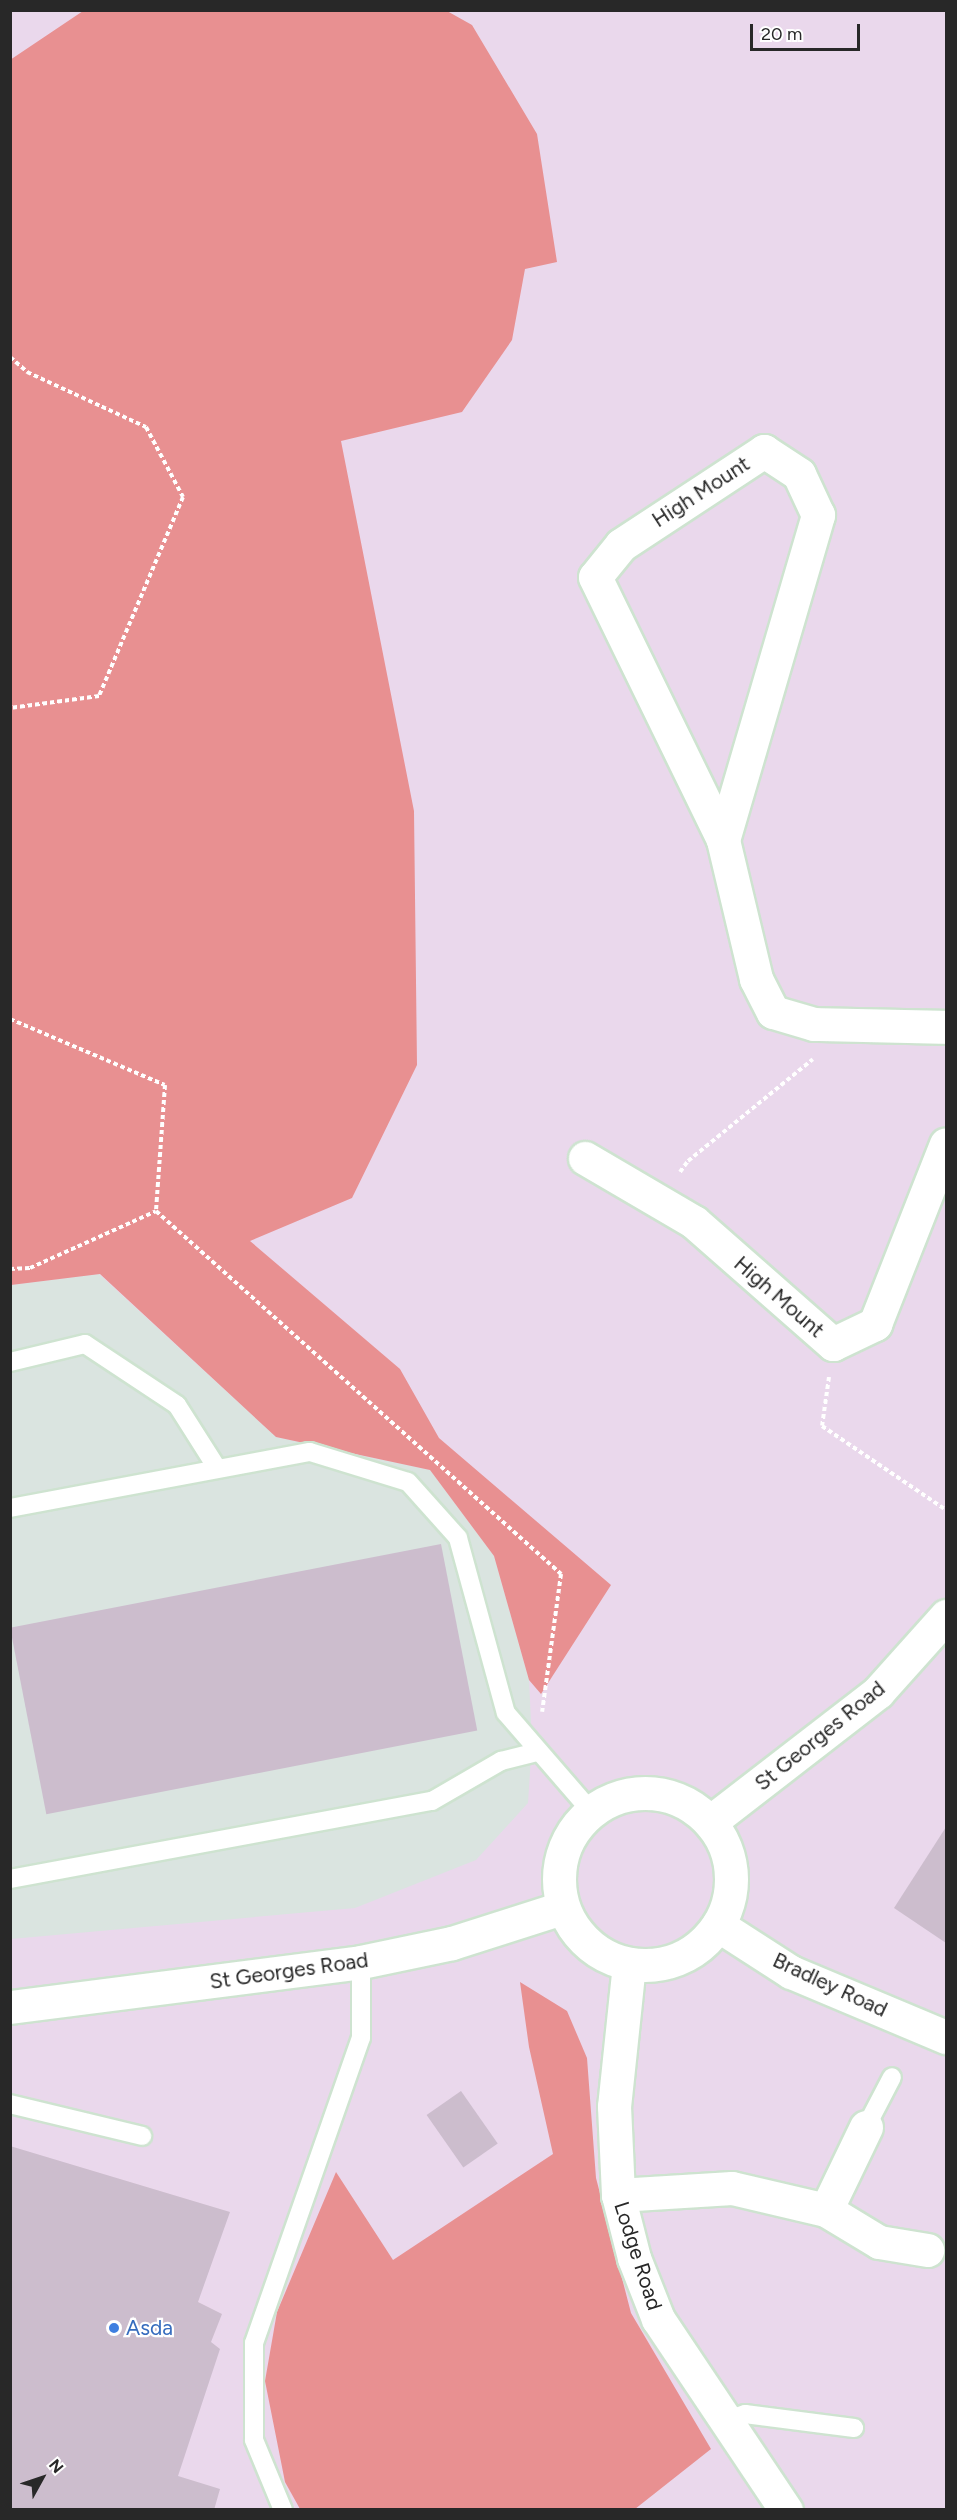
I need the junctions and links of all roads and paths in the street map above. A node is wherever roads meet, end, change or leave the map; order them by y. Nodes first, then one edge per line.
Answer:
1 (10, 357) edge
2 (10, 708) edge
3 (723, 840) junction
4 (10, 1019) edge
5 (847, 1025) junction
6 (946, 1027) edge
7 (946, 1144) edge
8 (585, 1158) dead end
9 (661, 1202) junction
10 (10, 1269) edge
11 (833, 1344) junction
12 (10, 1362) edge
13 (217, 1468) junction
14 (10, 1508) edge
15 (946, 1510) edge
16 (946, 1616) edge
17 (537, 1752) junction
18 (591, 1811) junction
19 (710, 1822) junction
20 (10, 1879) edge
21 (562, 1908) junction
22 (718, 1925) junction
23 (361, 1962) junction
24 (629, 1964) junction
25 (10, 2007) edge
26 (946, 2037) edge
27 (892, 2077) dead end
28 (10, 2104) edge
29 (866, 2127) joint
30 (142, 2136) dead end
31 (618, 2195) junction
32 (826, 2210) junction
33 (937, 2246) edge
34 (727, 2420) junction
35 (854, 2428) dead end
36 (283, 2510) edge
37 (786, 2510) edge

1 - 2 path
3 - 3 street, High Mount
3 - 5 street, High Mount
4 - 10 path
5 - 6 street, High Mount
5 - 9 path
7 - 11 street, High Mount
8 - 9 street, High Mount
9 - 11 street, High Mount
11 - 15 path
12 - 13 lane
13 - 14 lane
13 - 17 lane
16 - 19 street, St Georges Road
17 - 18 lane
17 - 20 lane
18 - 19 street
18 - 21 street
19 - 22 street
21 - 23 street, St Georges Road
21 - 24 street
22 - 24 street
22 - 26 street, Bradley Road
23 - 25 street, St Georges Road
23 - 36 lane
24 - 31 street, Lodge Road
27 - 29 lane
28 - 30 lane
29 - 32 street
31 - 32 street
31 - 34 street, Lodge Road
32 - 33 street
34 - 35 lane
34 - 37 street, Lodge Road

